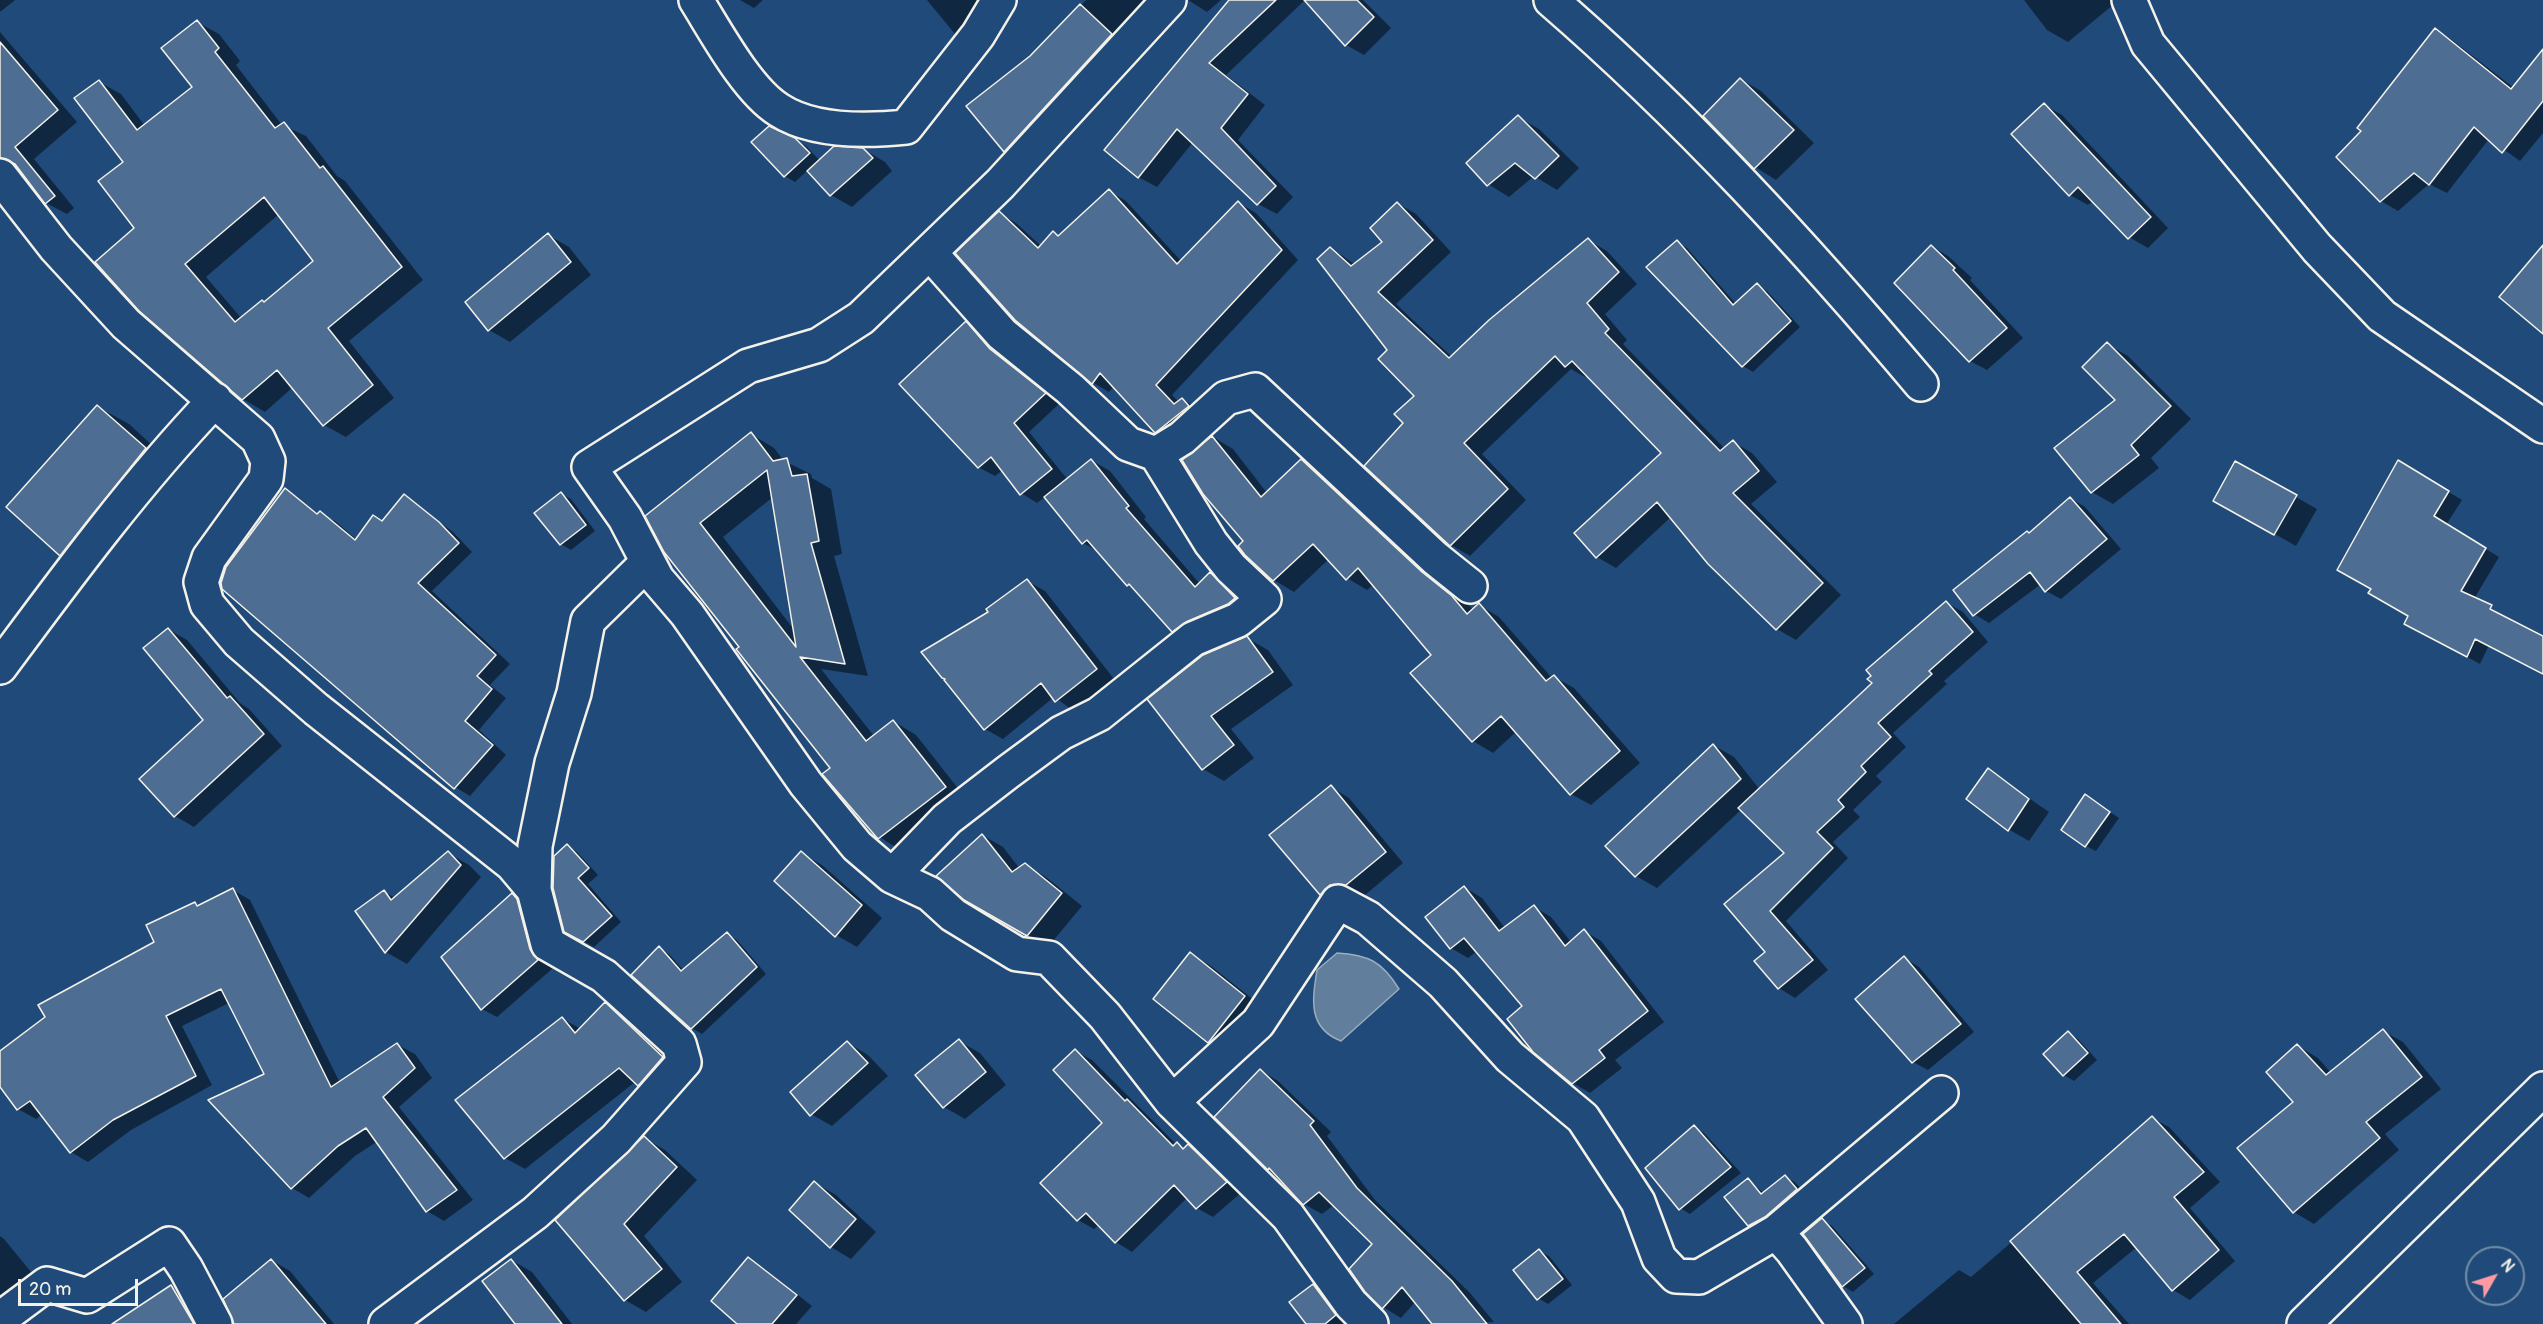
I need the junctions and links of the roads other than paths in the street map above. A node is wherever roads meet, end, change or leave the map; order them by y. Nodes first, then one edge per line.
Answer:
1 (696, 0) edge
2 (999, 0) edge
3 (1169, 0) edge
4 (1551, 0) edge
5 (2129, 0) edge
6 (0, 176) edge
7 (930, 253) junction
8 (1921, 384) dead end
9 (215, 400) junction
10 (2543, 426) edge
11 (1156, 454) junction
12 (648, 562) junction
13 (1470, 586) dead end
14 (0, 667) edge
15 (892, 876) junction
16 (534, 890) junction
17 (2543, 1089) edge
18 (1941, 1092) dead end
19 (1172, 1102) junction
20 (1776, 1232) junction
21 (0, 1319) edge
22 (215, 1324) edge
23 (386, 1324) edge
24 (1371, 1324) edge
25 (1845, 1324) edge
26 (2304, 1324) edge

1 - 2 street
3 - 7 street
4 - 8 street
5 - 10 street
6 - 9 street
7 - 11 street
7 - 12 street
9 - 14 street
9 - 16 street
11 - 13 street
11 - 15 street
12 - 15 street
12 - 16 street
15 - 19 street
16 - 23 street
17 - 26 street
18 - 20 street
19 - 20 street
19 - 24 street
20 - 25 street
21 - 22 street

